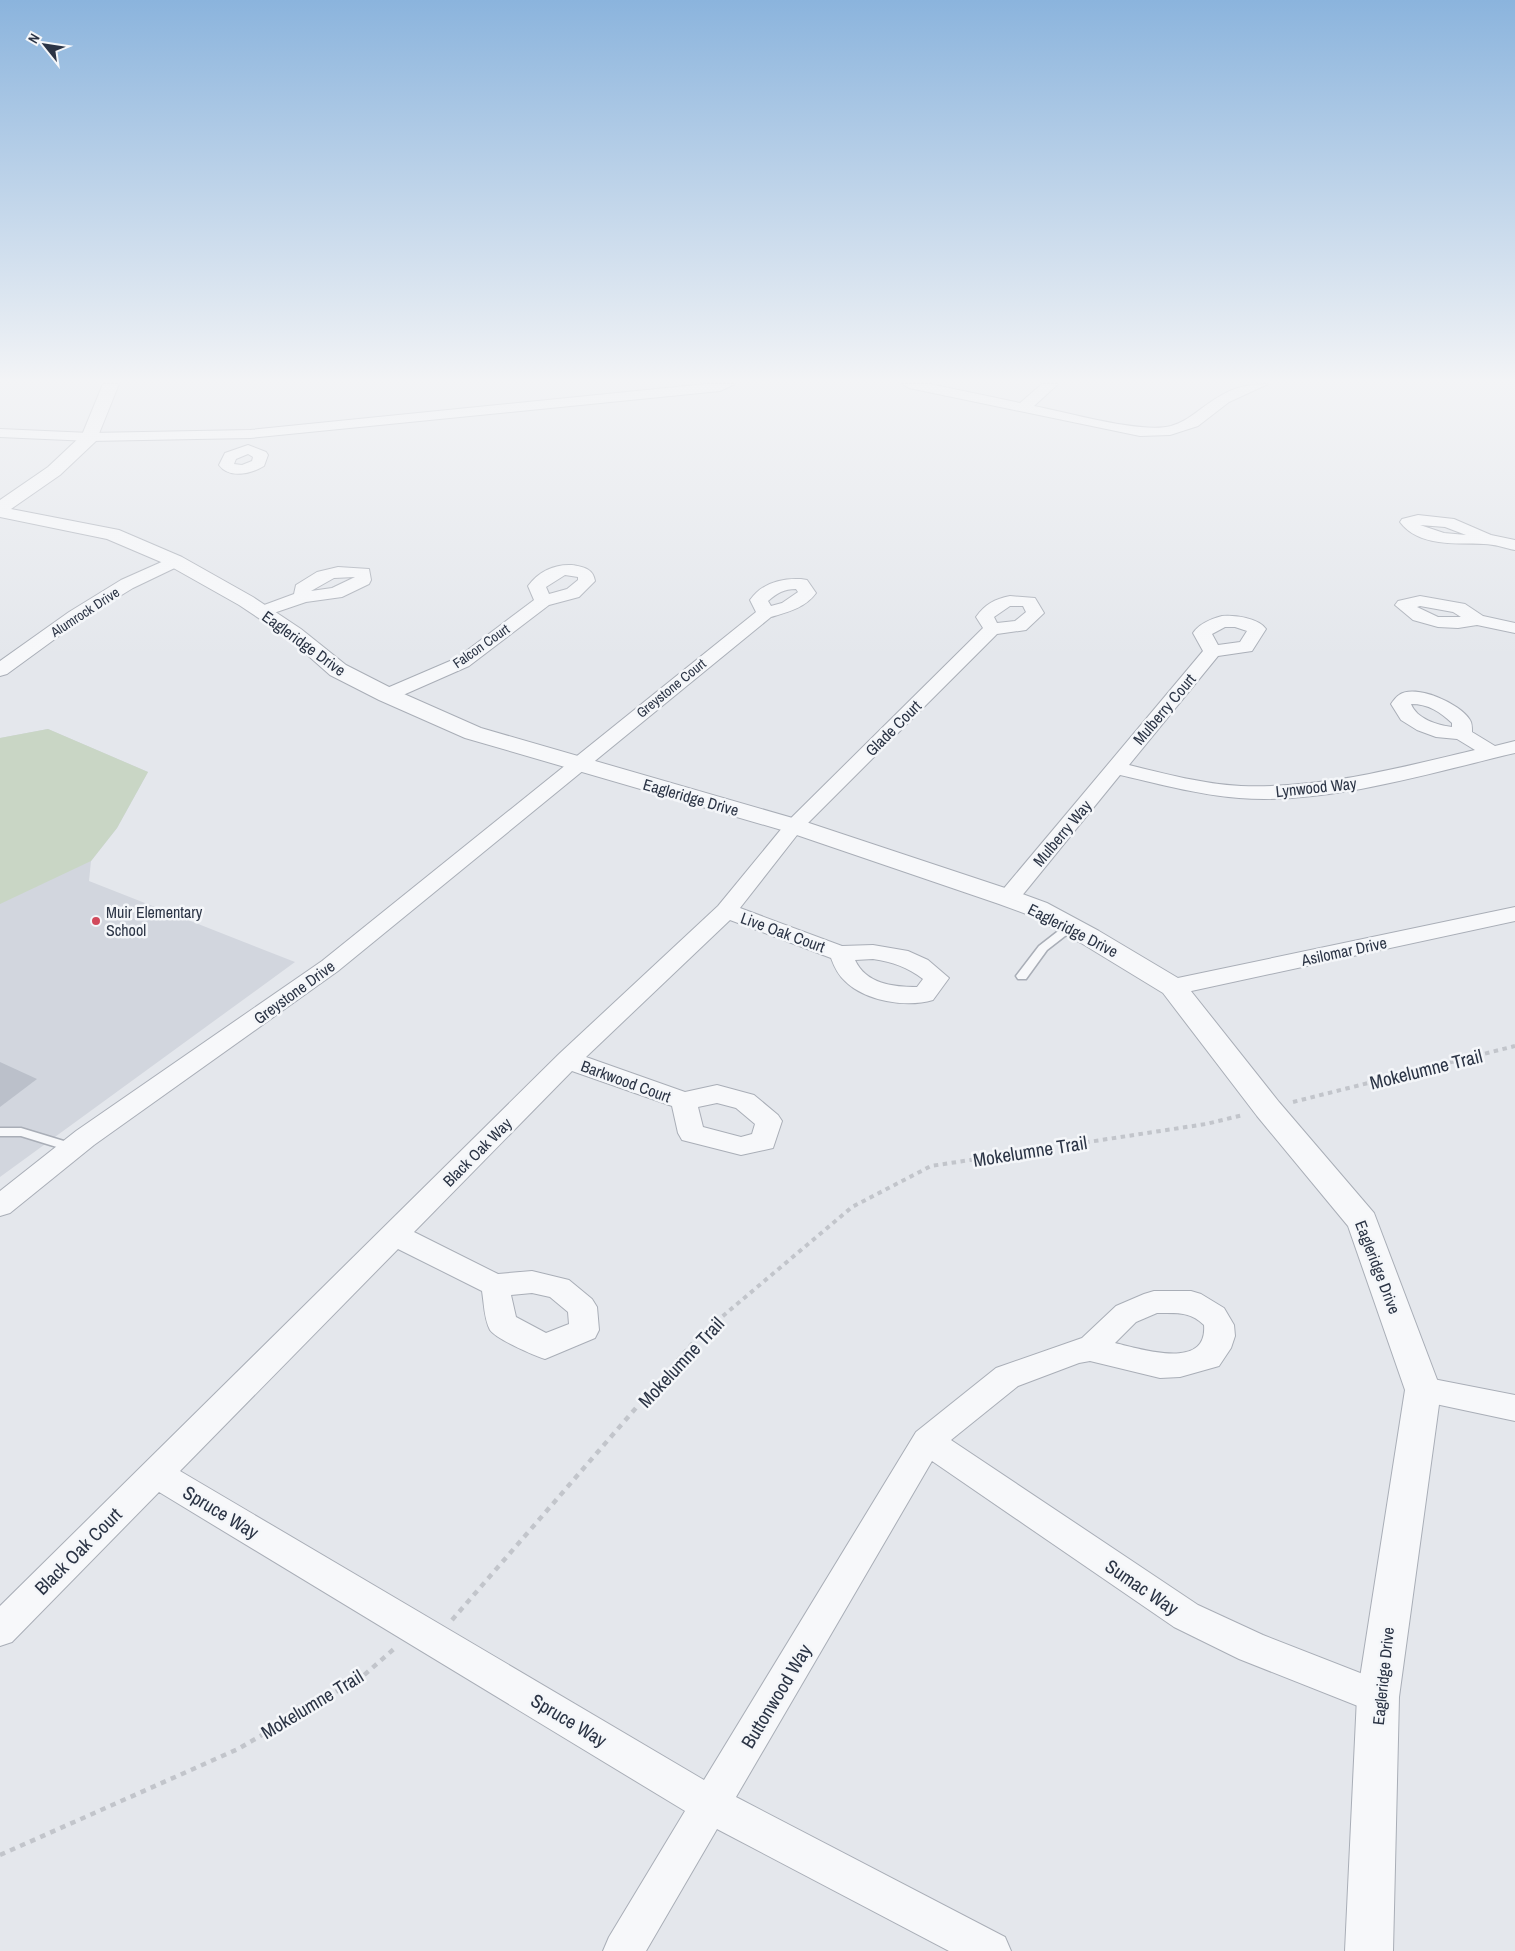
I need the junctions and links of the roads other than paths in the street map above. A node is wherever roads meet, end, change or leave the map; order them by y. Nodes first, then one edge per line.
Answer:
1 (48, 475) edge
2 (0, 510) edge
3 (1486, 539) dead end
4 (1515, 545) edge
5 (175, 561) junction
6 (303, 597) dead end
7 (543, 601) dead end
8 (262, 612) junction
9 (766, 613) dead end
10 (1477, 620) dead end
11 (1515, 628) edge
12 (992, 629) dead end
13 (1212, 651) dead end
14 (0, 670) edge
15 (387, 695) junction
16 (1462, 734) dead end
17 (1515, 747) edge
18 (1490, 751) junction
19 (577, 764) junction
20 (1116, 768) junction
21 (794, 826) junction
22 (1008, 898) junction
23 (726, 911) junction
24 (1515, 914) edge
25 (1070, 927) junction
26 (840, 953) dead end
27 (1022, 976) dead end
28 (1173, 987) junction
29 (568, 1060) junction
30 (684, 1101) dead end
31 (0, 1132) edge
32 (73, 1148) junction
33 (0, 1206) edge
34 (395, 1235) junction
35 (495, 1285) dead end
36 (1090, 1350) dead end
37 (1423, 1390) junction
38 (1515, 1408) edge
39 (927, 1441) junction
40 (155, 1473) junction
41 (0, 1630) edge
42 (1378, 1697) junction
43 (711, 1805) junction
44 (623, 1951) edge
45 (991, 1951) edge
46 (1369, 1951) edge

1 - 2 street
2 - 5 street, Eagleridge Drive
3 - 4 street
5 - 8 street, Eagleridge Drive
5 - 14 street, Alumrock Drive
6 - 8 street
7 - 15 street, Falcon Court
8 - 15 street, Eagleridge Drive
9 - 19 street, Greystone Court
10 - 11 street
12 - 21 street, Glade Court
13 - 20 street, Mulberry Court
15 - 19 street, Eagleridge Drive
16 - 18 street
17 - 18 street, Lynwood Way
18 - 20 street, Lynwood Way
19 - 21 street, Eagleridge Drive
19 - 32 street, Greystone Drive
20 - 22 street, Mulberry Way
21 - 22 street, Eagleridge Drive
21 - 23 street, Black Oak Way
22 - 25 street, Eagleridge Drive
23 - 26 street, Live Oak Court
23 - 29 street, Black Oak Way
24 - 28 street, Asilomar Drive
25 - 27 lane
25 - 28 street, Eagleridge Drive
28 - 37 street, Eagleridge Drive
29 - 30 street, Barkwood Court
29 - 34 street, Black Oak Way
31 - 32 lane
32 - 33 street, Greystone Drive
34 - 35 street
34 - 40 street, Black Oak Way
36 - 39 street
37 - 38 street
37 - 42 street, Eagleridge Drive
39 - 42 street, Sumac Way
39 - 43 street, Buttonwood Way
40 - 41 street, Black Oak Court
40 - 43 street, Spruce Way
42 - 46 street, Eagleridge Drive
43 - 44 street, Buttonwood Way
43 - 45 street, Spruce Way

